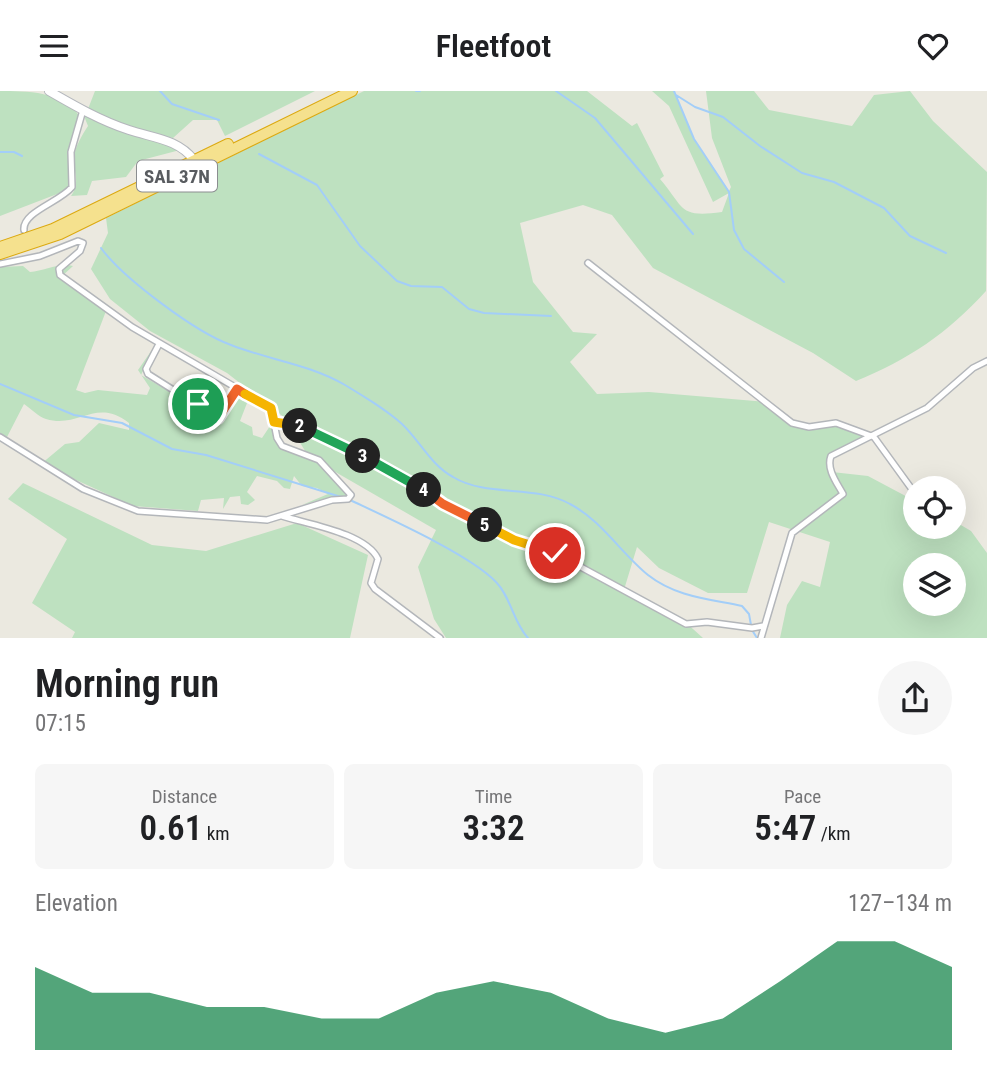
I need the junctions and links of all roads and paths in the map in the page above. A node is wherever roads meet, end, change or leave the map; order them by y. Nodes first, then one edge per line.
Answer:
1 (49, 91) edge
2 (338, 91) edge
3 (352, 91) edge
4 (83, 110) junction
5 (194, 160) junction
6 (24, 230) dead end
7 (0, 247) edge
8 (32, 250) dead end
9 (0, 254) edge
10 (35, 258) junction
11 (588, 263) dead end
12 (0, 264) edge
13 (159, 344) junction
14 (987, 361) edge
15 (237, 389) junction
16 (274, 422) junction
17 (0, 437) edge
18 (874, 437) junction
19 (903, 477) edge
20 (282, 516) junction
21 (763, 626) junction
22 (440, 638) edge
23 (761, 638) edge

1 - 4 street
2 - 5 highway, SAL 37N
3 - 9 highway, SAL 37N
4 - 5 street
4 - 6 street
5 - 7 highway, SAL 37N
8 - 10 street
10 - 12 street
10 - 13 street
11 - 18 street
13 - 15 street
13 - 15 street
14 - 18 street
15 - 16 street
16 - 20 street
16 - 21 street
17 - 20 street
18 - 19 street
18 - 21 street
20 - 22 street
21 - 23 street

